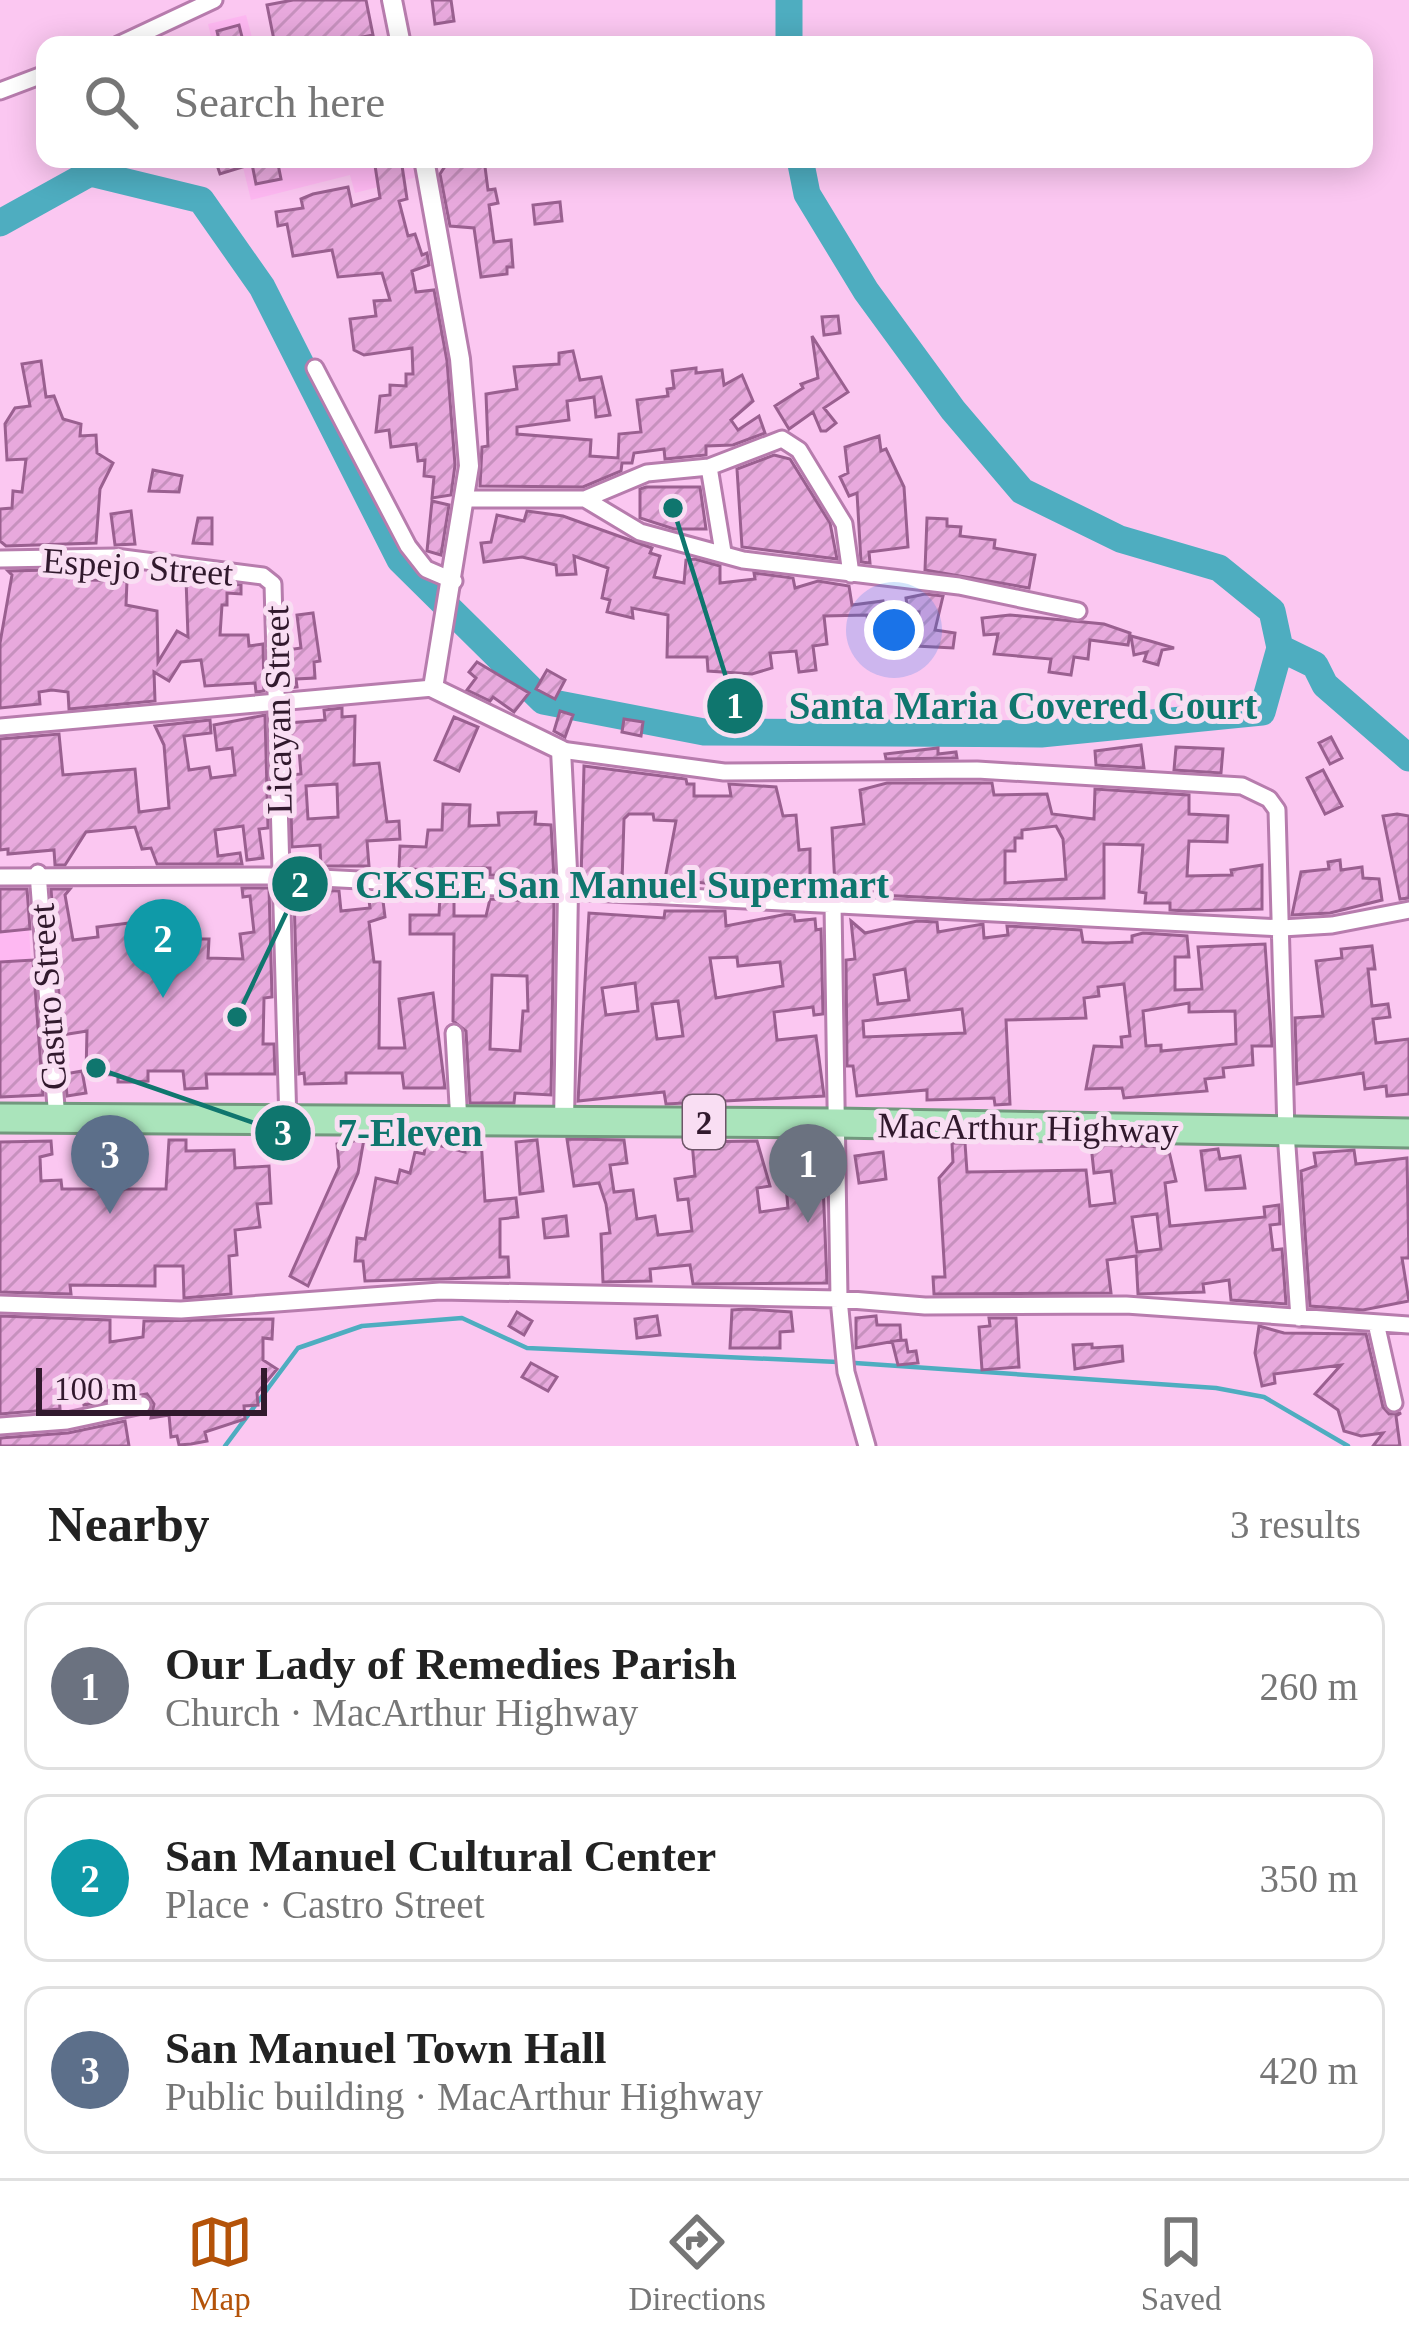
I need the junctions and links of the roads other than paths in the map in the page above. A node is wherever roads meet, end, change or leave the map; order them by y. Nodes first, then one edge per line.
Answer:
1 (214, 0) edge
2 (392, 0) edge
3 (137, 36) edge
4 (399, 36) edge
5 (36, 78) edge
6 (0, 92) edge
7 (426, 168) edge
8 (315, 368) dead end
9 (709, 467) junction
10 (466, 499) junction
11 (585, 499) junction
12 (723, 552) junction
13 (0, 559) edge
14 (851, 574) junction
15 (273, 584) joint
16 (453, 585) junction
17 (1078, 611) dead end
18 (433, 688) junction
19 (275, 699) junction
20 (0, 727) edge
21 (561, 750) junction
22 (38, 873) junction
23 (282, 876) junction
24 (0, 877) edge
25 (568, 890) junction
26 (832, 904) junction
27 (1409, 910) edge
28 (1282, 928) junction
29 (454, 1033) dead end
30 (0, 1118) edge
31 (57, 1120) junction
32 (563, 1122) junction
33 (459, 1123) junction
34 (837, 1123) junction
35 (288, 1124) junction
36 (1286, 1132) junction
37 (1409, 1133) edge
38 (838, 1299) junction
39 (0, 1304) edge
40 (1300, 1318) junction
41 (1376, 1323) junction
42 (1409, 1325) edge
43 (1394, 1403) dead end
44 (142, 1405) dead end
45 (0, 1426) edge
46 (867, 1446) edge

1 - 3 street
2 - 4 street
5 - 6 street
7 - 10 street
8 - 16 street
9 - 11 street
9 - 12 street
9 - 14 street
10 - 11 street
10 - 16 street
11 - 12 street
12 - 14 street
13 - 15 street, Espejo Street
14 - 17 street
15 - 19 street, Licayan Street
16 - 18 street
18 - 19 street
18 - 21 street
19 - 20 street
19 - 23 street, Licayan Street
21 - 25 street
21 - 28 street
22 - 23 street
22 - 24 street
22 - 31 street, Castro Street
23 - 25 street
23 - 35 street, Licayan Street
25 - 26 street
25 - 32 street
26 - 28 street
26 - 34 street
27 - 28 street
28 - 36 street
29 - 33 street
30 - 31 highway, MacArthur Highway / 2
31 - 35 highway, MacArthur Highway / 2
32 - 33 highway, MacArthur Highway / 2
32 - 34 highway, MacArthur Highway / 2
33 - 35 highway, MacArthur Highway / 2
34 - 36 highway, MacArthur Highway / 2
34 - 38 street
36 - 37 highway, MacArthur Highway / 2
36 - 40 street
38 - 39 street
38 - 40 street
38 - 46 street
40 - 41 street
41 - 42 street
41 - 43 street
44 - 45 street

